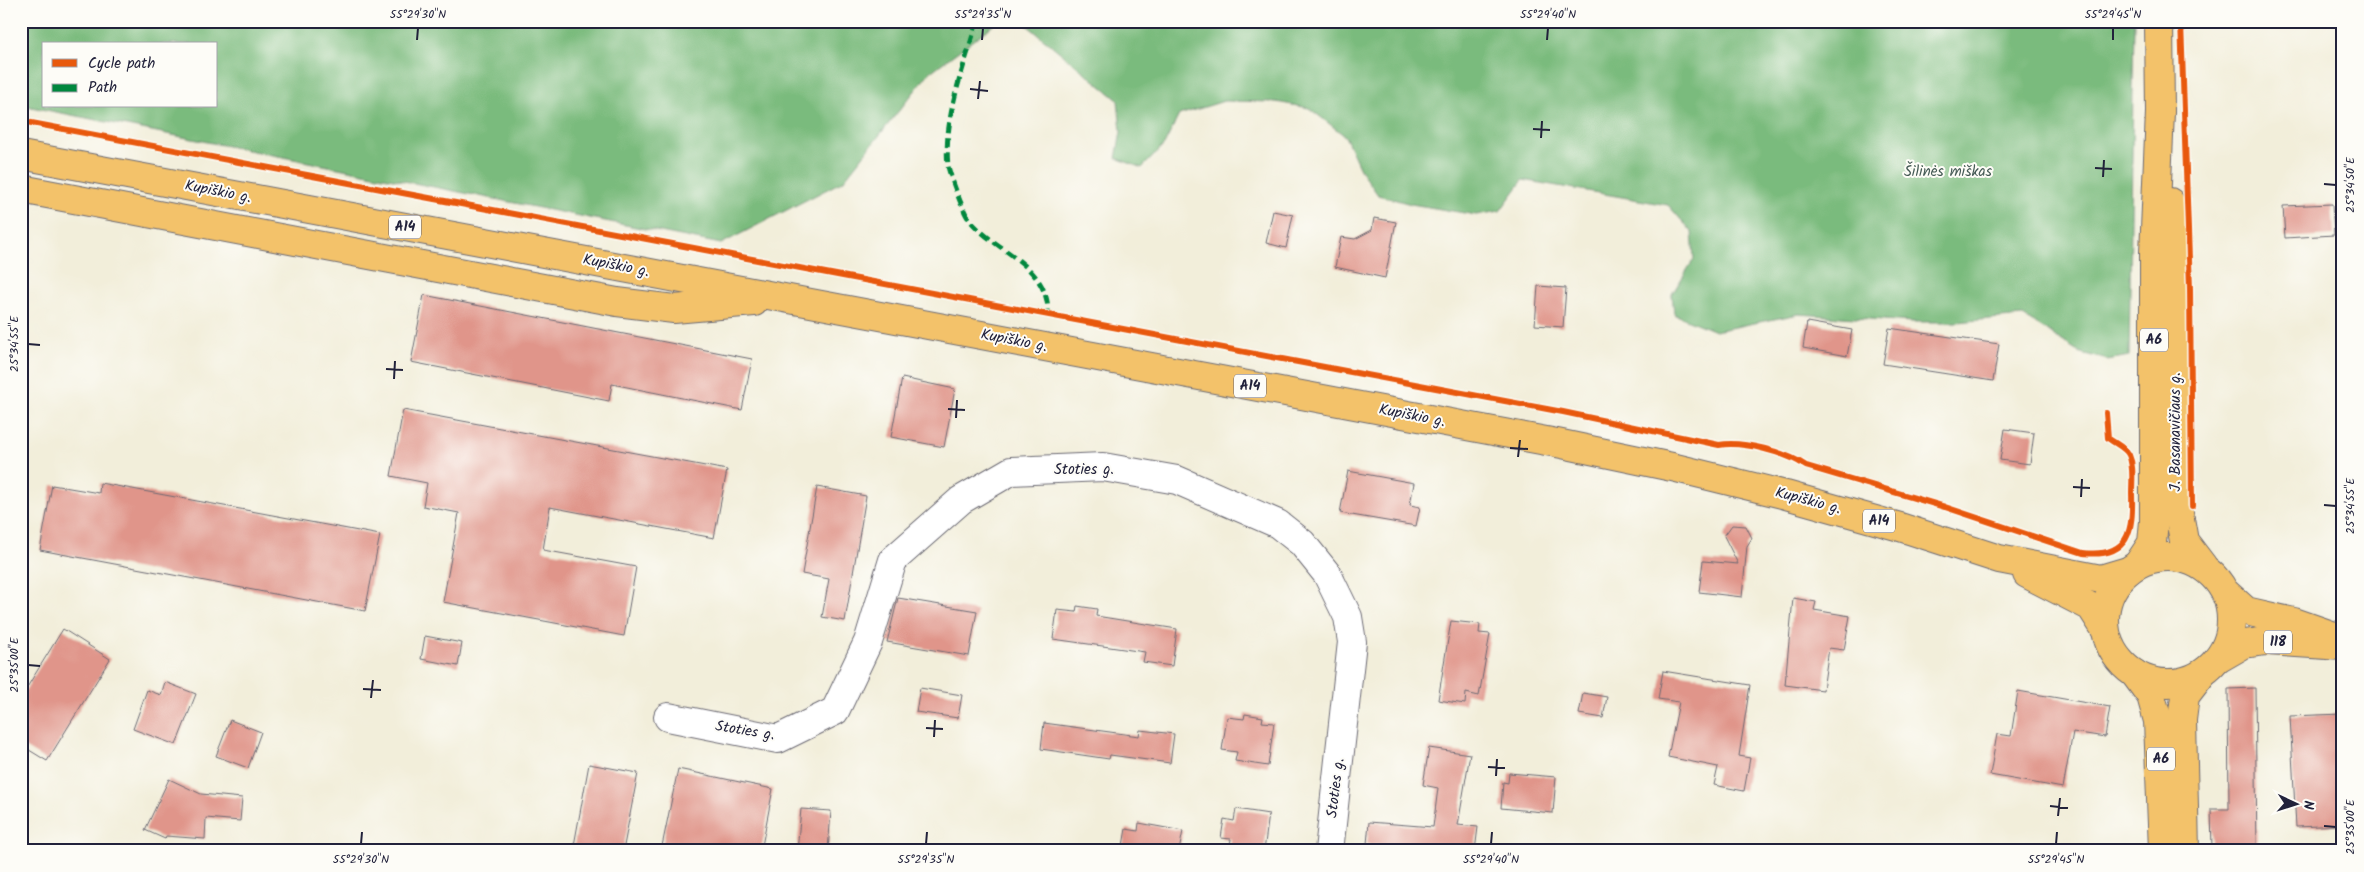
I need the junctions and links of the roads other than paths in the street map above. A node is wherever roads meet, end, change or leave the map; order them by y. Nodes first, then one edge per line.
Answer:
1 (2159, 21) edge
2 (2160, 112) junction
3 (21, 154) edge
4 (21, 189) edge
5 (788, 299) junction
6 (1999, 559) junction
7 (2202, 566) junction
8 (2133, 567) junction
9 (2226, 593) junction
10 (2105, 629) junction
11 (2343, 640) edge
12 (2343, 646) edge
13 (2210, 667) junction
14 (2134, 674) junction
15 (668, 717) dead end
16 (1329, 851) edge
17 (2163, 851) edge
18 (2185, 851) edge

1 - 2 main road, J. Basanavičiaus g. / A6
2 - 7 main road, J. Basanavičiaus g. / A6
2 - 8 main road, J. Basanavičiaus g. / A6
3 - 5 main road, Kupiškio g. / A14
4 - 5 main road
5 - 6 main road, Kupiškio g. / A14
6 - 8 main road, Kupiškio g. / A14
6 - 10 main road, Kupiškio g. / A14
7 - 8 main road
7 - 9 main road
8 - 10 main road
9 - 11 main road, 118
9 - 13 main road
10 - 14 main road
12 - 13 main road, 118
13 - 14 main road
13 - 18 main road, A6
14 - 17 main road, A6
15 - 16 street, Stoties g.

